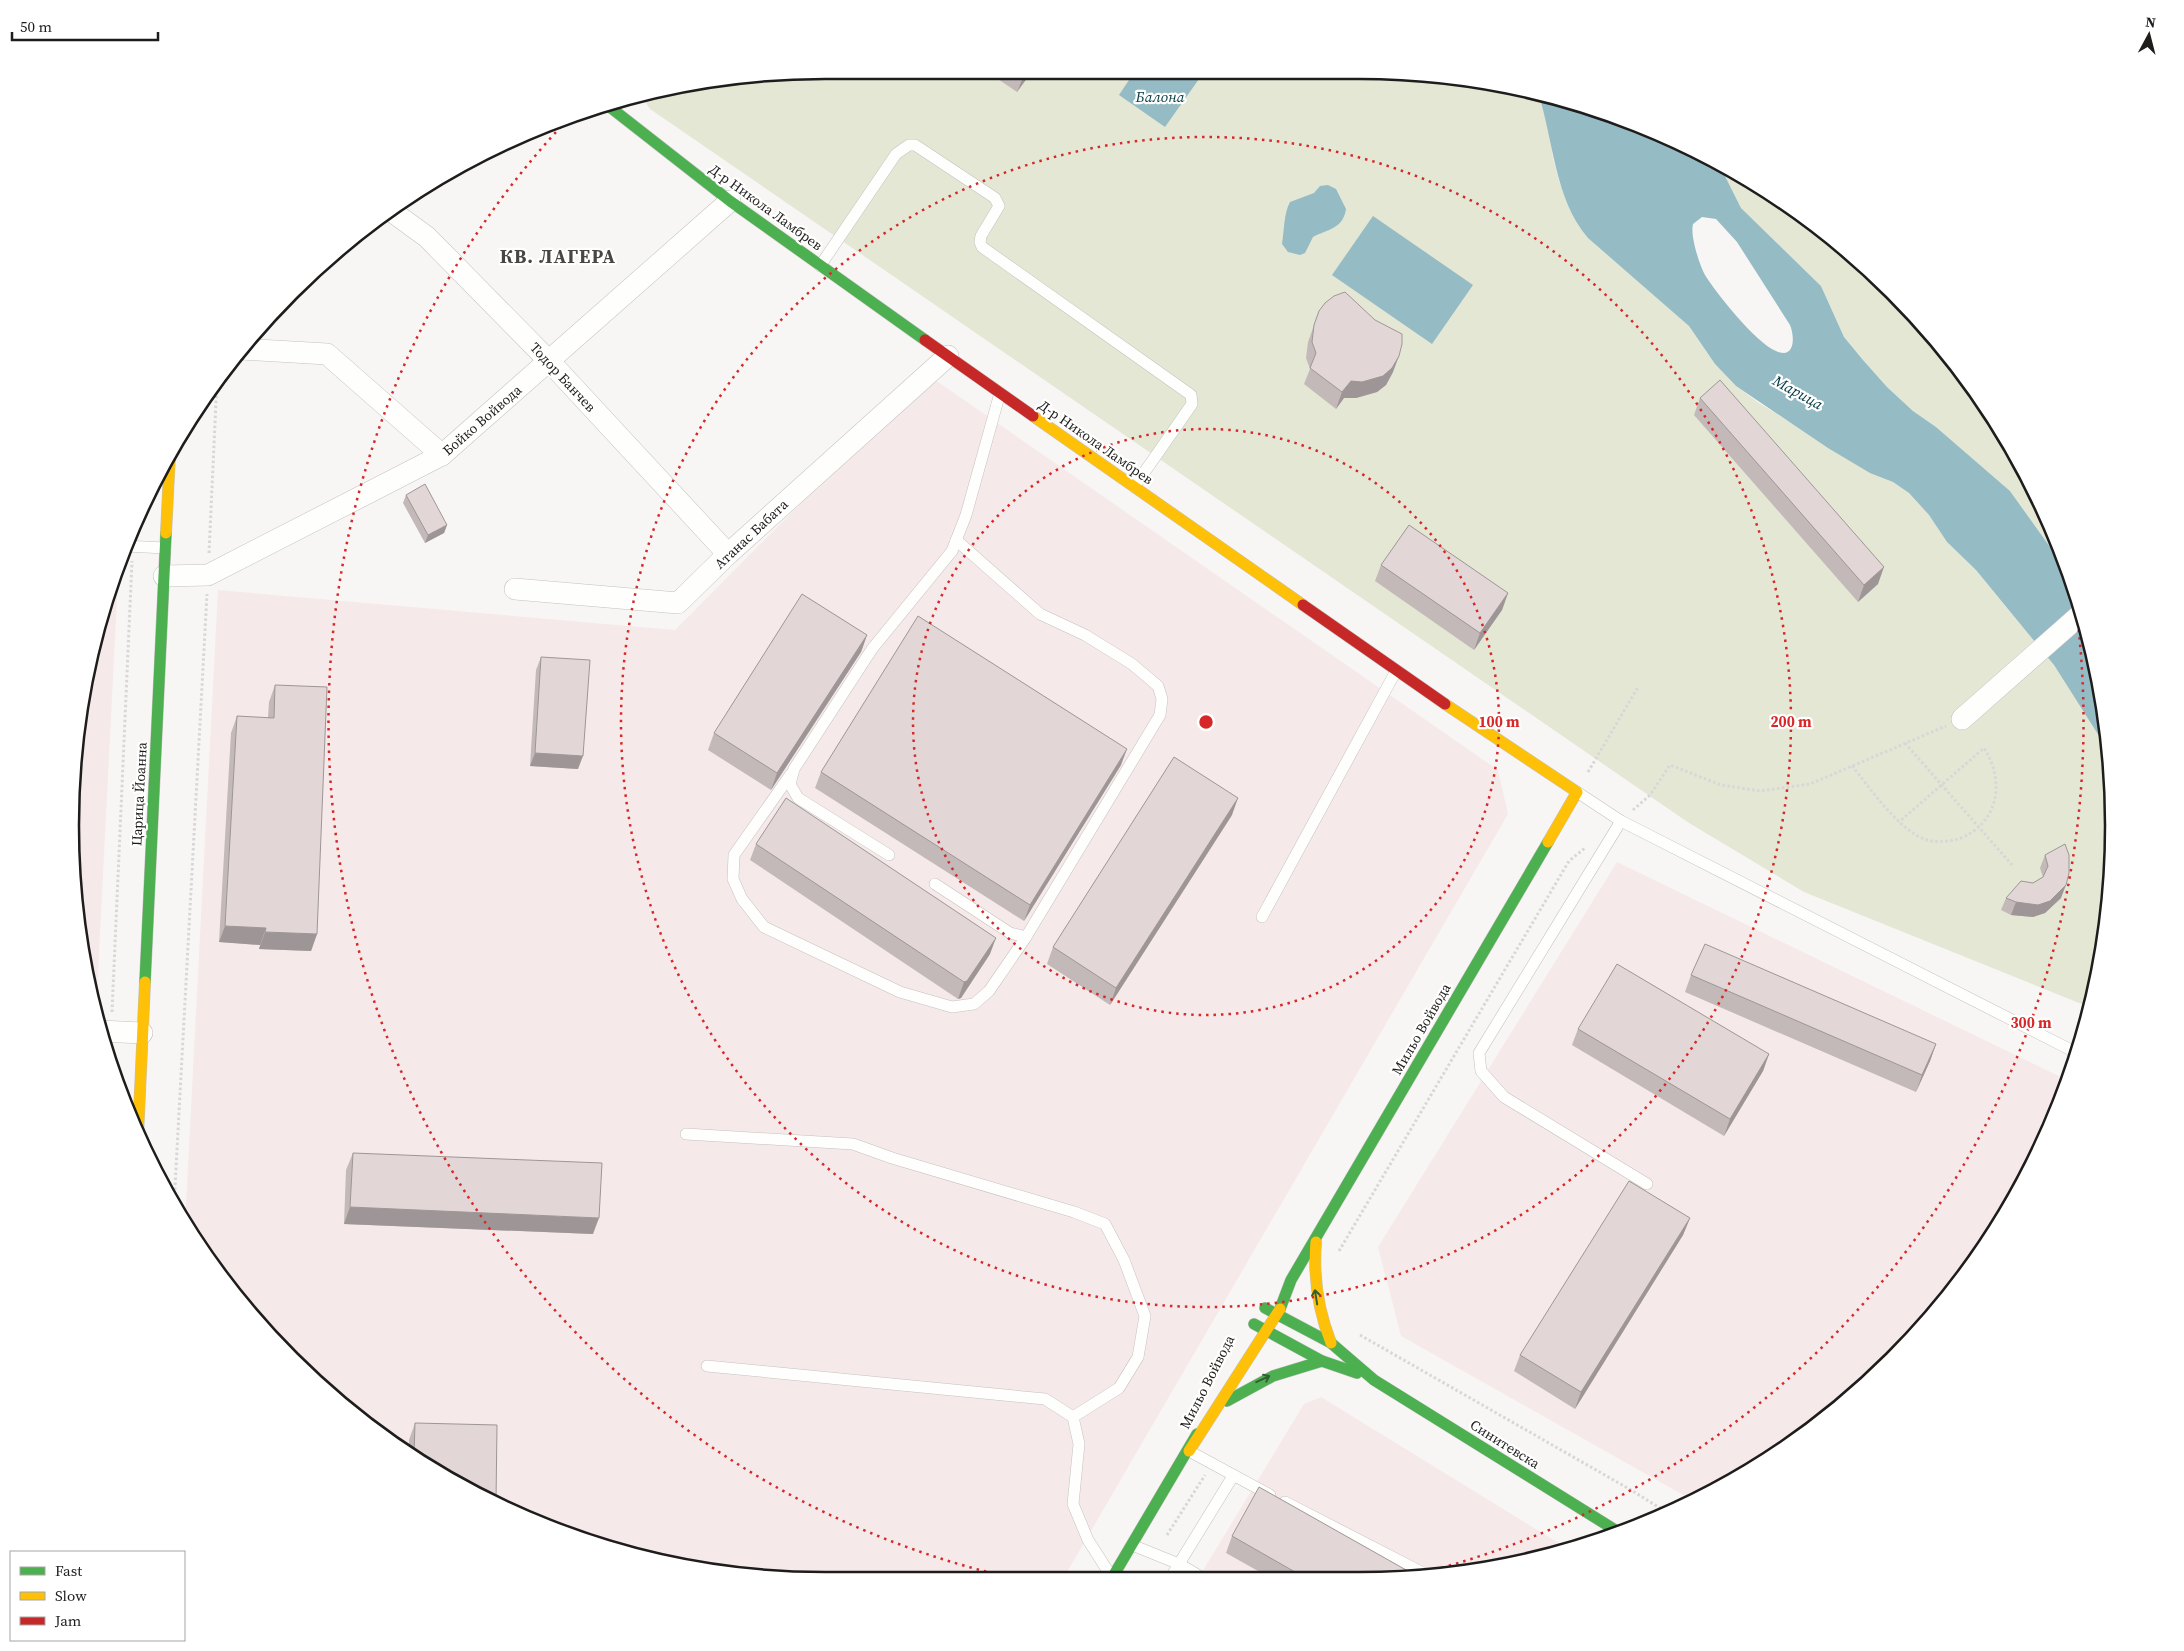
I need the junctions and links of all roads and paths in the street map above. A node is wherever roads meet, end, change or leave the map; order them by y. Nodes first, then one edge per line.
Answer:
1 (613, 110) edge
2 (730, 201) junction
3 (397, 215) edge
4 (820, 266) junction
5 (250, 350) edge
6 (948, 356) junction
7 (549, 361) junction
8 (1000, 393) junction
9 (216, 395) edge
10 (442, 455) junction
11 (169, 470) edge
12 (1134, 487) junction
13 (956, 540) junction
14 (134, 546) edge
15 (165, 548) junction
16 (728, 554) junction
17 (128, 559) edge
18 (208, 575) junction
19 (164, 576) junction
20 (515, 589) dead end
21 (2076, 619) edge
22 (1396, 671) junction
23 (1638, 687) dead end
24 (1962, 719) joint
25 (1905, 743) junction
26 (1852, 766) junction
27 (794, 769) junction
28 (1942, 786) junction
29 (1577, 792) junction
30 (1621, 820) junction
31 (1899, 822) junction
32 (1978, 827) junction
33 (1591, 844) dead end
34 (889, 855) dead end
35 (2012, 865) dead end
36 (935, 884) dead end
37 (1262, 917) dead end
38 (1026, 937) junction
39 (106, 1026) edge
40 (108, 1031) edge
41 (142, 1033) junction
42 (2071, 1050) edge
43 (139, 1117) edge
44 (686, 1134) dead end
45 (1647, 1184) dead end
46 (175, 1191) edge
47 (1317, 1236) junction
48 (1338, 1253) dead end
49 (1291, 1280) junction
50 (1265, 1308) junction
51 (1278, 1314) junction
52 (1267, 1332) junction
53 (1249, 1333) junction
54 (1360, 1335) dead end
55 (1331, 1343) junction
56 (1322, 1361) junction
57 (707, 1366) dead end
58 (1374, 1380) junction
59 (1221, 1404) junction
60 (1073, 1417) junction
61 (1189, 1451) junction
62 (1233, 1476) junction
63 (1660, 1508) edge
64 (1612, 1528) edge
65 (1132, 1546) junction
66 (1179, 1564) junction
67 (1417, 1570) edge
68 (1108, 1572) edge
69 (1116, 1572) edge
70 (1174, 1572) edge
71 (1193, 1572) edge

1 - 2 street, Д-р Никола Ламбрев
2 - 4 street, Д-р Никола Ламбрев
2 - 7 street, Бойко Войвода
3 - 7 street, Тодор Банчев
4 - 6 street, Д-р Никола Ламбрев
4 - 12 lane
5 - 10 street
6 - 8 street, Д-р Никола Ламбрев
6 - 16 street, Атанас Бабата
7 - 10 street, Бойко Войвода
7 - 16 street, Тодор Банчев
8 - 12 street, Д-р Никола Ламбрев
8 - 13 lane
9 - 18 path
10 - 18 street, Бойко Войвода
11 - 15 street, Царица Йоанна
12 - 22 street, Д-р Никола Ламбрев
13 - 27 lane
13 - 38 lane
14 - 15 lane
15 - 19 street, Царица Йоанна
16 - 20 street, Атанас Бабата
17 - 39 path
18 - 19 street, Бойко Войвода
18 - 46 path
19 - 41 street, Царица Йоанна
21 - 24 street
22 - 29 street, Д-р Никола Ламбрев
22 - 37 lane
23 - 29 path
24 - 25 path
25 - 26 path
25 - 28 path
26 - 30 path
26 - 31 path
27 - 34 lane
27 - 38 lane
28 - 31 path
28 - 32 path
28 - 32 path
29 - 30 lane
29 - 47 street, Мильо Войвода
30 - 42 lane
30 - 45 lane
31 - 32 path
32 - 35 path
33 - 48 path
36 - 38 lane
40 - 41 street
41 - 43 street, Царица Йоанна
44 - 60 lane
47 - 49 street, Мильо Войвода
55 -> 47 street
49 - 50 street, Мильо Войвода
49 - 51 street, Мильо Войвода
50 - 51 street, Синитевска
50 - 53 street, Мильо Войвода
51 - 52 street, Мильо Войвода
51 - 55 street, Синитевска
52 - 53 street, Синитевска
52 - 56 street, Синитевска
52 - 59 street, Мильо Войвода
53 - 61 street, Мильо Войвода
54 - 63 path
55 - 58 street, Синитевска
56 - 58 street, Синитевска
59 -> 56 street
57 - 60 lane
58 - 64 street, Синитевска
59 - 61 street, Мильо Войвода
60 - 68 lane
61 - 62 lane
61 - 65 street, Мильо Войвода
62 - 66 lane
62 - 67 lane
65 - 66 lane
65 - 69 street, Мильо Войвода
66 - 70 lane
66 - 71 lane

